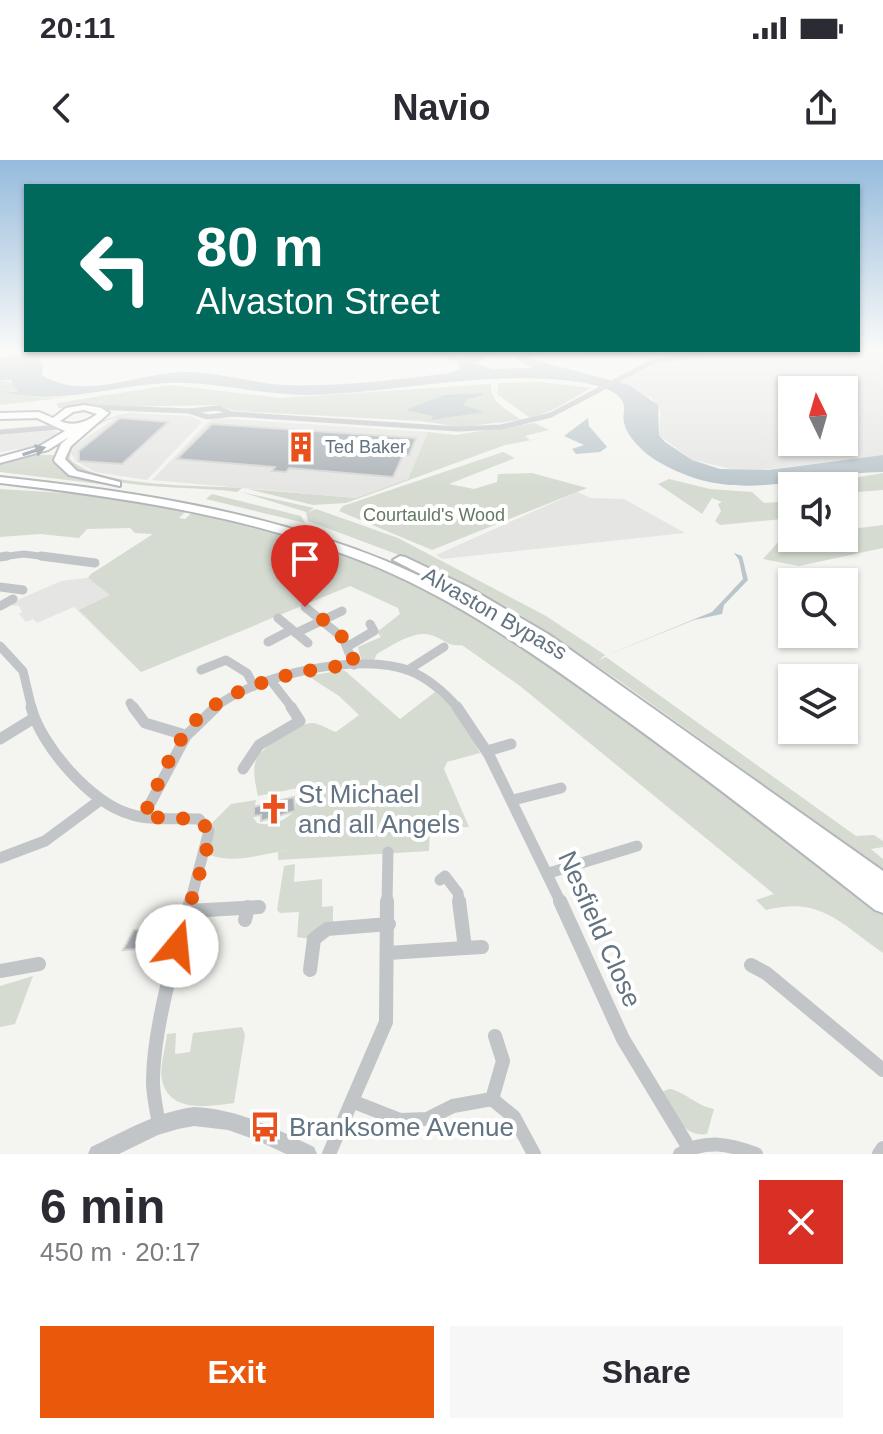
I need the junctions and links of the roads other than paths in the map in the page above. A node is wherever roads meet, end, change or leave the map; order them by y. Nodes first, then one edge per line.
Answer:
1 (586, 396) edge
2 (90, 407) junction
3 (132, 410) junction
4 (63, 412) junction
5 (1, 415) edge
6 (98, 419) junction
7 (57, 425) junction
8 (0, 432) edge
9 (0, 460) edge
10 (0, 480) edge
11 (183, 498) junction
12 (0, 557) edge
13 (95, 563) dead end
14 (20, 586) dead end
15 (5, 588) edge
16 (13, 599) dead end
17 (0, 606) edge
18 (305, 607) dead end
19 (342, 611) dead end
20 (278, 618) dead end
21 (327, 618) junction
22 (370, 624) dead end
23 (293, 632) junction
24 (268, 642) dead end
25 (308, 643) dead end
26 (350, 645) junction
27 (0, 646) edge
28 (444, 647) dead end
29 (5, 660) edge
30 (354, 665) junction
31 (201, 670) dead end
32 (408, 670) junction
33 (272, 682) junction
34 (254, 686) junction
35 (130, 703) dead end
36 (34, 718) junction
37 (185, 735) junction
38 (0, 739) edge
39 (511, 744) dead end
40 (487, 751) junction
41 (243, 769) dead end
42 (552, 787) dead end
43 (513, 800) junction
44 (99, 801) junction
45 (143, 817) junction
46 (637, 846) dead end
47 (388, 852) dead end
48 (0, 858) edge
49 (549, 873) junction
50 (440, 880) dead end
51 (883, 884) edge
52 (883, 902) edge
53 (188, 911) junction
54 (251, 911) dead end
55 (389, 924) junction
56 (482, 947) dead end
57 (465, 948) junction
58 (388, 953) junction
59 (39, 964) dead end
60 (751, 965) dead end
61 (310, 970) dead end
62 (0, 971) edge
63 (495, 1036) dead end
64 (883, 1070) edge
65 (492, 1099) junction
66 (354, 1102) junction
67 (159, 1125) junction
68 (883, 1148) edge
69 (684, 1151) edge
70 (297, 1152) edge
71 (98, 1154) edge
72 (329, 1154) edge
73 (534, 1154) edge
74 (756, 1154) edge
75 (879, 1154) edge

1 - 3 street
2 - 3 street
2 - 4 highway
2 - 6 highway
3 - 6 street
4 - 5 highway
4 - 7 highway
5 - 7 highway
6 - 7 highway
6 - 11 highway, Alvaston Bypass
7 - 8 street
9 -> 7 highway
10 - 11 highway
10 - 52 highway, Alvaston Bypass
11 - 51 highway, Alvaston Bypass
12 - 13 street
14 - 15 street
16 - 17 street
18 - 21 street
19 - 21 street
20 - 23 street
21 - 23 street
21 - 26 street
22 - 26 street
23 - 24 street
23 - 25 street
26 - 30 street
27 - 29 street
28 - 32 street
29 - 36 street
30 - 32 street
30 - 33 street
31 - 34 street
32 - 40 street, Nesfield Close
33 - 34 street
33 - 41 street
34 - 37 street
35 - 37 street
36 - 38 street
36 - 44 street
37 - 45 street
39 - 40 street
40 - 43 street, Nesfield Close
42 - 43 street
43 - 49 street, Nesfield Close
44 - 45 street
44 - 48 street
45 - 53 street
46 - 49 street
47 - 55 street
49 - 69 street, Nesfield Close
50 - 57 street
53 - 54 street
53 - 67 street
55 - 58 street
55 - 61 street
56 - 57 street
57 - 58 street
58 - 66 street
59 - 62 street
60 - 64 street
63 - 65 street
65 - 66 street
65 - 73 street
66 - 72 street
67 - 70 street
67 - 71 street
68 - 75 street
69 - 74 street

